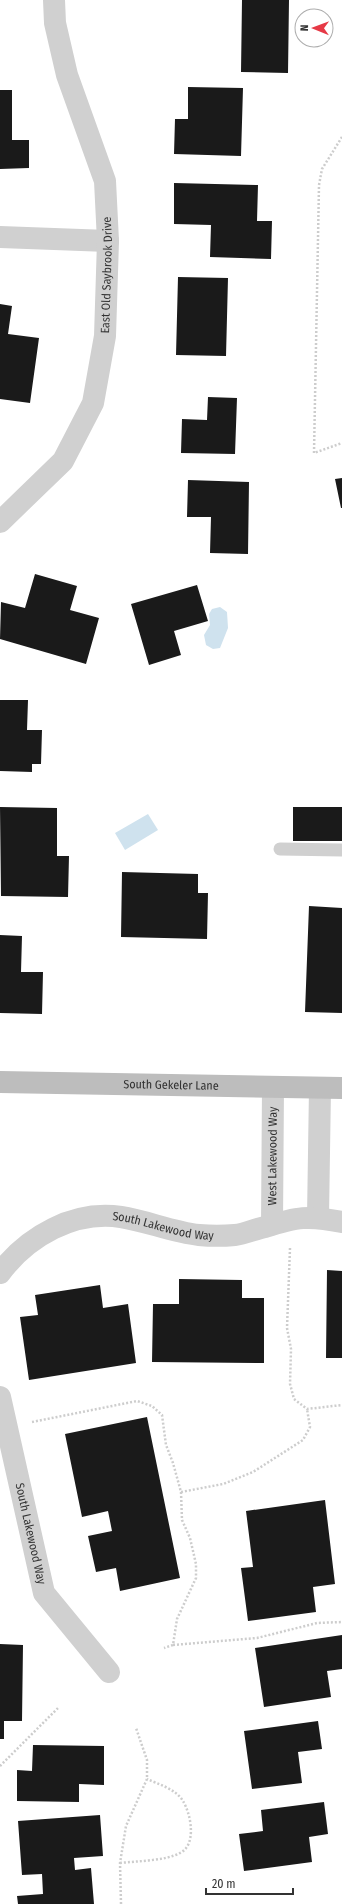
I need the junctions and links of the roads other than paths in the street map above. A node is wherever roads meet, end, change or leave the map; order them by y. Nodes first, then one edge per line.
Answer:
1 (54, 0) edge
2 (0, 237) edge
3 (108, 241) junction
4 (0, 522) edge
5 (280, 848) dead end
6 (342, 850) edge
7 (0, 1082) edge
8 (273, 1087) junction
9 (320, 1088) junction
10 (342, 1088) edge
11 (318, 1217) junction
12 (342, 1222) edge
13 (272, 1224) junction
14 (0, 1272) edge
15 (0, 1397) edge
16 (109, 1672) dead end

1 - 3 street, East Old Saybrook Drive
2 - 3 street
3 - 4 street, East Old Saybrook Drive
5 - 6 lane
7 - 8 street, South Gekeler Lane
8 - 9 street, South Gekeler Lane
8 - 13 street, West Lakewood Way
9 - 10 street, South Gekeler Lane
9 - 11 street
11 - 12 street, South Lakewood Way
11 - 13 street, South Lakewood Way
13 - 14 street, South Lakewood Way
15 - 16 street, South Lakewood Way

